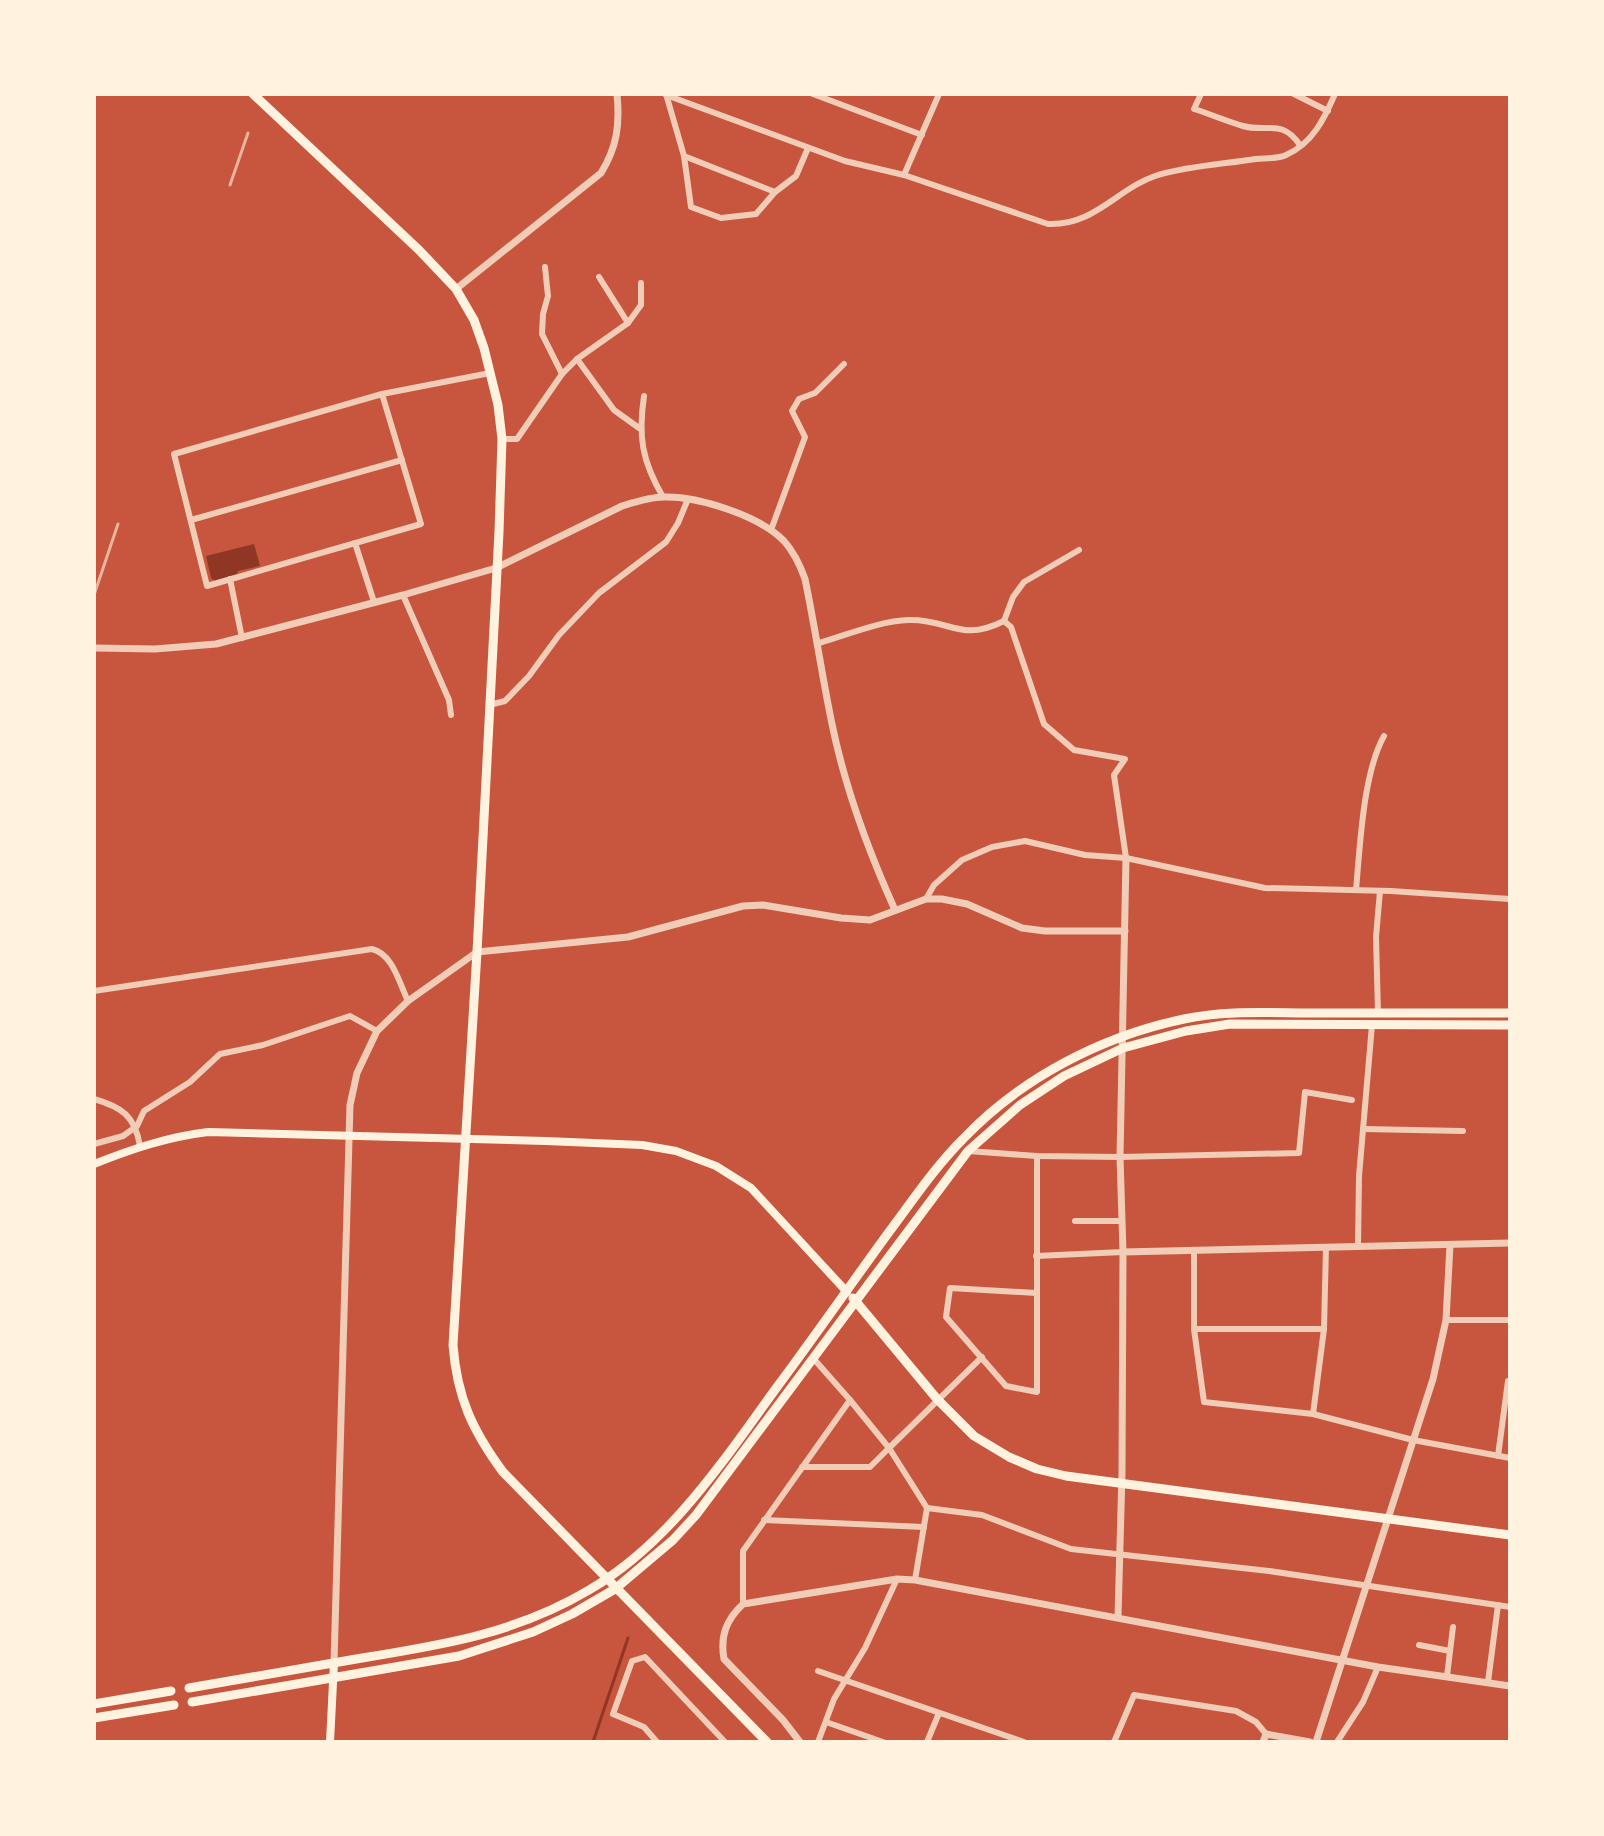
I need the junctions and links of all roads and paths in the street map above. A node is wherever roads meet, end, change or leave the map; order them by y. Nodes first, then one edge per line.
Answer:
1 (253, 94) edge
2 (617, 94) edge
3 (666, 94) edge
4 (813, 94) edge
5 (939, 94) edge
6 (1201, 94) edge
7 (1294, 94) edge
8 (1335, 94) edge
9 (1328, 111) junction
10 (922, 135) junction
11 (1300, 145) junction
12 (808, 148) junction
13 (684, 156) junction
14 (904, 175) junction
15 (775, 192) junction
16 (545, 267) dead end
17 (599, 277) dead end
18 (641, 283) dead end
19 (456, 289) junction
20 (628, 323) junction
21 (577, 359) junction
22 (844, 364) dead end
23 (491, 373) junction
24 (562, 374) junction
25 (382, 394) junction
26 (644, 396) dead end
27 (639, 428) junction
28 (502, 439) junction
29 (402, 460) junction
30 (663, 497) junction
31 (688, 499) junction
32 (191, 520) junction
33 (771, 530) junction
34 (355, 543) junction
35 (1079, 550) dead end
36 (496, 568) junction
37 (230, 579) junction
38 (403, 595) junction
39 (374, 602) junction
40 (1004, 621) junction
41 (242, 638) junction
42 (819, 643) junction
43 (94, 648) edge
44 (489, 705) junction
45 (451, 715) dead end
46 (1384, 736) dead end
47 (1126, 858) junction
48 (1356, 890) junction
49 (1380, 891) junction
50 (926, 899) junction
51 (1510, 899) edge
52 (895, 910) junction
53 (1125, 931) junction
54 (477, 952) junction
55 (94, 991) edge
56 (408, 1001) junction
57 (1378, 1013) junction
58 (1510, 1013) edge
59 (1372, 1025) junction
60 (1510, 1025) edge
61 (377, 1031) junction
62 (1123, 1043) junction
63 (94, 1099) edge
64 (1352, 1100) dead end
65 (137, 1126) junction
66 (1363, 1129) junction
67 (1463, 1131) dead end
68 (348, 1134) junction
69 (465, 1138) junction
70 (94, 1144) edge
71 (140, 1146) junction
72 (968, 1151) junction
73 (1037, 1156) junction
74 (1120, 1157) junction
75 (94, 1164) edge
76 (1075, 1221) dead end
77 (1121, 1221) junction
78 (1510, 1243) edge
79 (1450, 1245) junction
80 (1326, 1247) junction
81 (1358, 1247) junction
82 (1194, 1251) junction
83 (1123, 1252) junction
84 (1036, 1256) junction
85 (847, 1292) junction
86 (1036, 1293) junction
87 (855, 1300) junction
88 (1446, 1320) junction
89 (1510, 1320) edge
90 (1194, 1329) junction
91 (1324, 1329) junction
92 (982, 1357) junction
93 (813, 1358) junction
94 (1510, 1381) edge
95 (937, 1399) junction
96 (850, 1400) junction
97 (1313, 1414) junction
98 (1413, 1440) junction
99 (889, 1448) junction
100 (1498, 1456) junction
101 (1510, 1458) edge
102 (802, 1467) junction
103 (1122, 1484) junction
104 (927, 1508) junction
105 (764, 1520) junction
106 (1388, 1520) junction
107 (924, 1527) junction
108 (1510, 1535) edge
109 (1120, 1555) junction
110 (607, 1579) junction
111 (897, 1579) junction
112 (915, 1580) junction
113 (1366, 1587) junction
114 (615, 1589) junction
115 (743, 1604) junction
116 (1498, 1605) junction
117 (1510, 1607) edge
118 (1118, 1617) junction
119 (1453, 1627) dead end
120 (1419, 1645) dead end
121 (1450, 1651) junction
122 (1342, 1660) junction
123 (334, 1663) junction
124 (1378, 1667) junction
125 (818, 1671) dead end
126 (1447, 1676) junction
127 (334, 1678) junction
128 (846, 1681) junction
129 (1488, 1682) junction
130 (1510, 1686) edge
131 (189, 1688) dead end
132 (171, 1691) dead end
133 (192, 1702) dead end
134 (94, 1704) edge
135 (174, 1705) dead end
136 (939, 1713) junction
137 (94, 1718) edge
138 (826, 1722) junction
139 (1265, 1738) edge
140 (330, 1742) edge
141 (657, 1742) edge
142 (725, 1742) edge
143 (767, 1742) edge
144 (800, 1742) edge
145 (818, 1742) edge
146 (883, 1742) edge
147 (927, 1742) edge
148 (1024, 1742) edge
149 (1114, 1742) edge
150 (1313, 1742) edge
151 (1337, 1742) edge

1 - 19 main road
2 - 19 street
3 - 12 street
3 - 13 street
4 - 10 street
5 - 10 street
6 - 11 street
7 - 9 street
8 - 9 street
9 - 11 street
10 - 14 street
11 - 14 street
12 - 14 street
12 - 15 street
13 - 15 street
13 - 15 street
16 - 24 street
17 - 20 street
18 - 20 street
19 - 23 main road
20 - 21 street
21 - 24 street
21 - 27 street
22 - 33 street
23 - 25 street
23 - 28 main road
24 - 28 street
25 - 29 street
25 - 32 street
26 - 27 street
27 - 30 street
28 - 36 main road
29 - 32 street
29 - 34 street
30 - 31 street
30 - 36 street
31 - 33 street
31 - 44 street
32 - 37 street
33 - 42 street
34 - 37 street
34 - 39 street
35 - 40 street
36 - 38 street
36 - 44 main road
37 - 41 street
38 - 39 street
38 - 45 street
39 - 41 street
40 - 42 street
40 - 47 street
41 - 43 street
42 - 52 street
44 - 54 main road
46 - 48 street
47 - 48 street
47 - 50 street
47 - 53 street
48 - 49 street
49 - 51 street
49 - 57 street
50 - 52 street
50 - 53 street
52 - 54 street
53 - 62 street
54 - 56 street
54 - 69 main road
55 - 56 street
56 - 61 street
57 - 58 main road
57 - 62 main road
59 - 60 main road
59 - 62 main road
59 - 66 street
61 - 65 street
61 - 68 street
62 - 72 main road
62 - 74 street
62 - 85 main road
63 - 65 street
64 - 74 street
65 - 70 street
65 - 71 street
66 - 67 street
66 - 81 street
68 - 69 main road
68 - 71 main road
68 - 123 street
69 - 85 main road
69 - 110 main road
71 - 75 main road
72 - 73 street
72 - 87 main road
73 - 74 street
73 - 84 street
74 - 77 street
76 - 77 street
77 - 83 street
78 - 79 street
79 - 81 street
79 - 88 street
80 - 81 street
80 - 82 street
80 - 91 street
82 - 83 street
82 - 90 street
83 - 84 street
83 - 103 street
84 - 86 street
85 - 87 main road
85 - 110 main road
86 - 92 street
86 - 92 street
87 - 93 main road
87 - 95 main road
88 - 89 street
88 - 98 street
90 - 91 street
90 - 97 street
91 - 97 street
92 - 95 street
93 - 96 street
93 - 114 main road
94 - 100 street
95 - 99 street
95 - 103 main road
96 - 99 street
96 - 102 street
97 - 98 street
98 - 100 street
98 - 106 street
99 - 102 street
99 - 104 street
100 - 101 street
102 - 105 street
103 - 106 main road
103 - 109 street
104 - 107 street
104 - 109 street
105 - 107 street
105 - 115 street
106 - 108 main road
106 - 113 street
107 - 112 street
109 - 113 street
109 - 118 street
110 - 114 main road
110 - 123 main road
111 - 112 street
111 - 115 street
111 - 128 street
112 - 118 street
113 - 116 street
113 - 122 street
114 - 127 main road
114 - 143 main road
115 - 144 street
116 - 117 street
116 - 129 street
118 - 122 street
119 - 121 street
120 - 121 street
121 - 126 street
122 - 124 street
122 - 150 street
123 - 127 main road
123 - 131 main road
124 - 126 street
124 - 151 street
125 - 128 street
126 - 129 street
127 - 133 main road
127 - 140 main road
128 - 136 street
128 - 138 street
129 - 130 street
132 - 134 main road
135 - 137 main road
136 - 147 street
136 - 148 street
138 - 145 street
138 - 146 street
139 - 149 street
139 - 150 street
141 - 142 street

